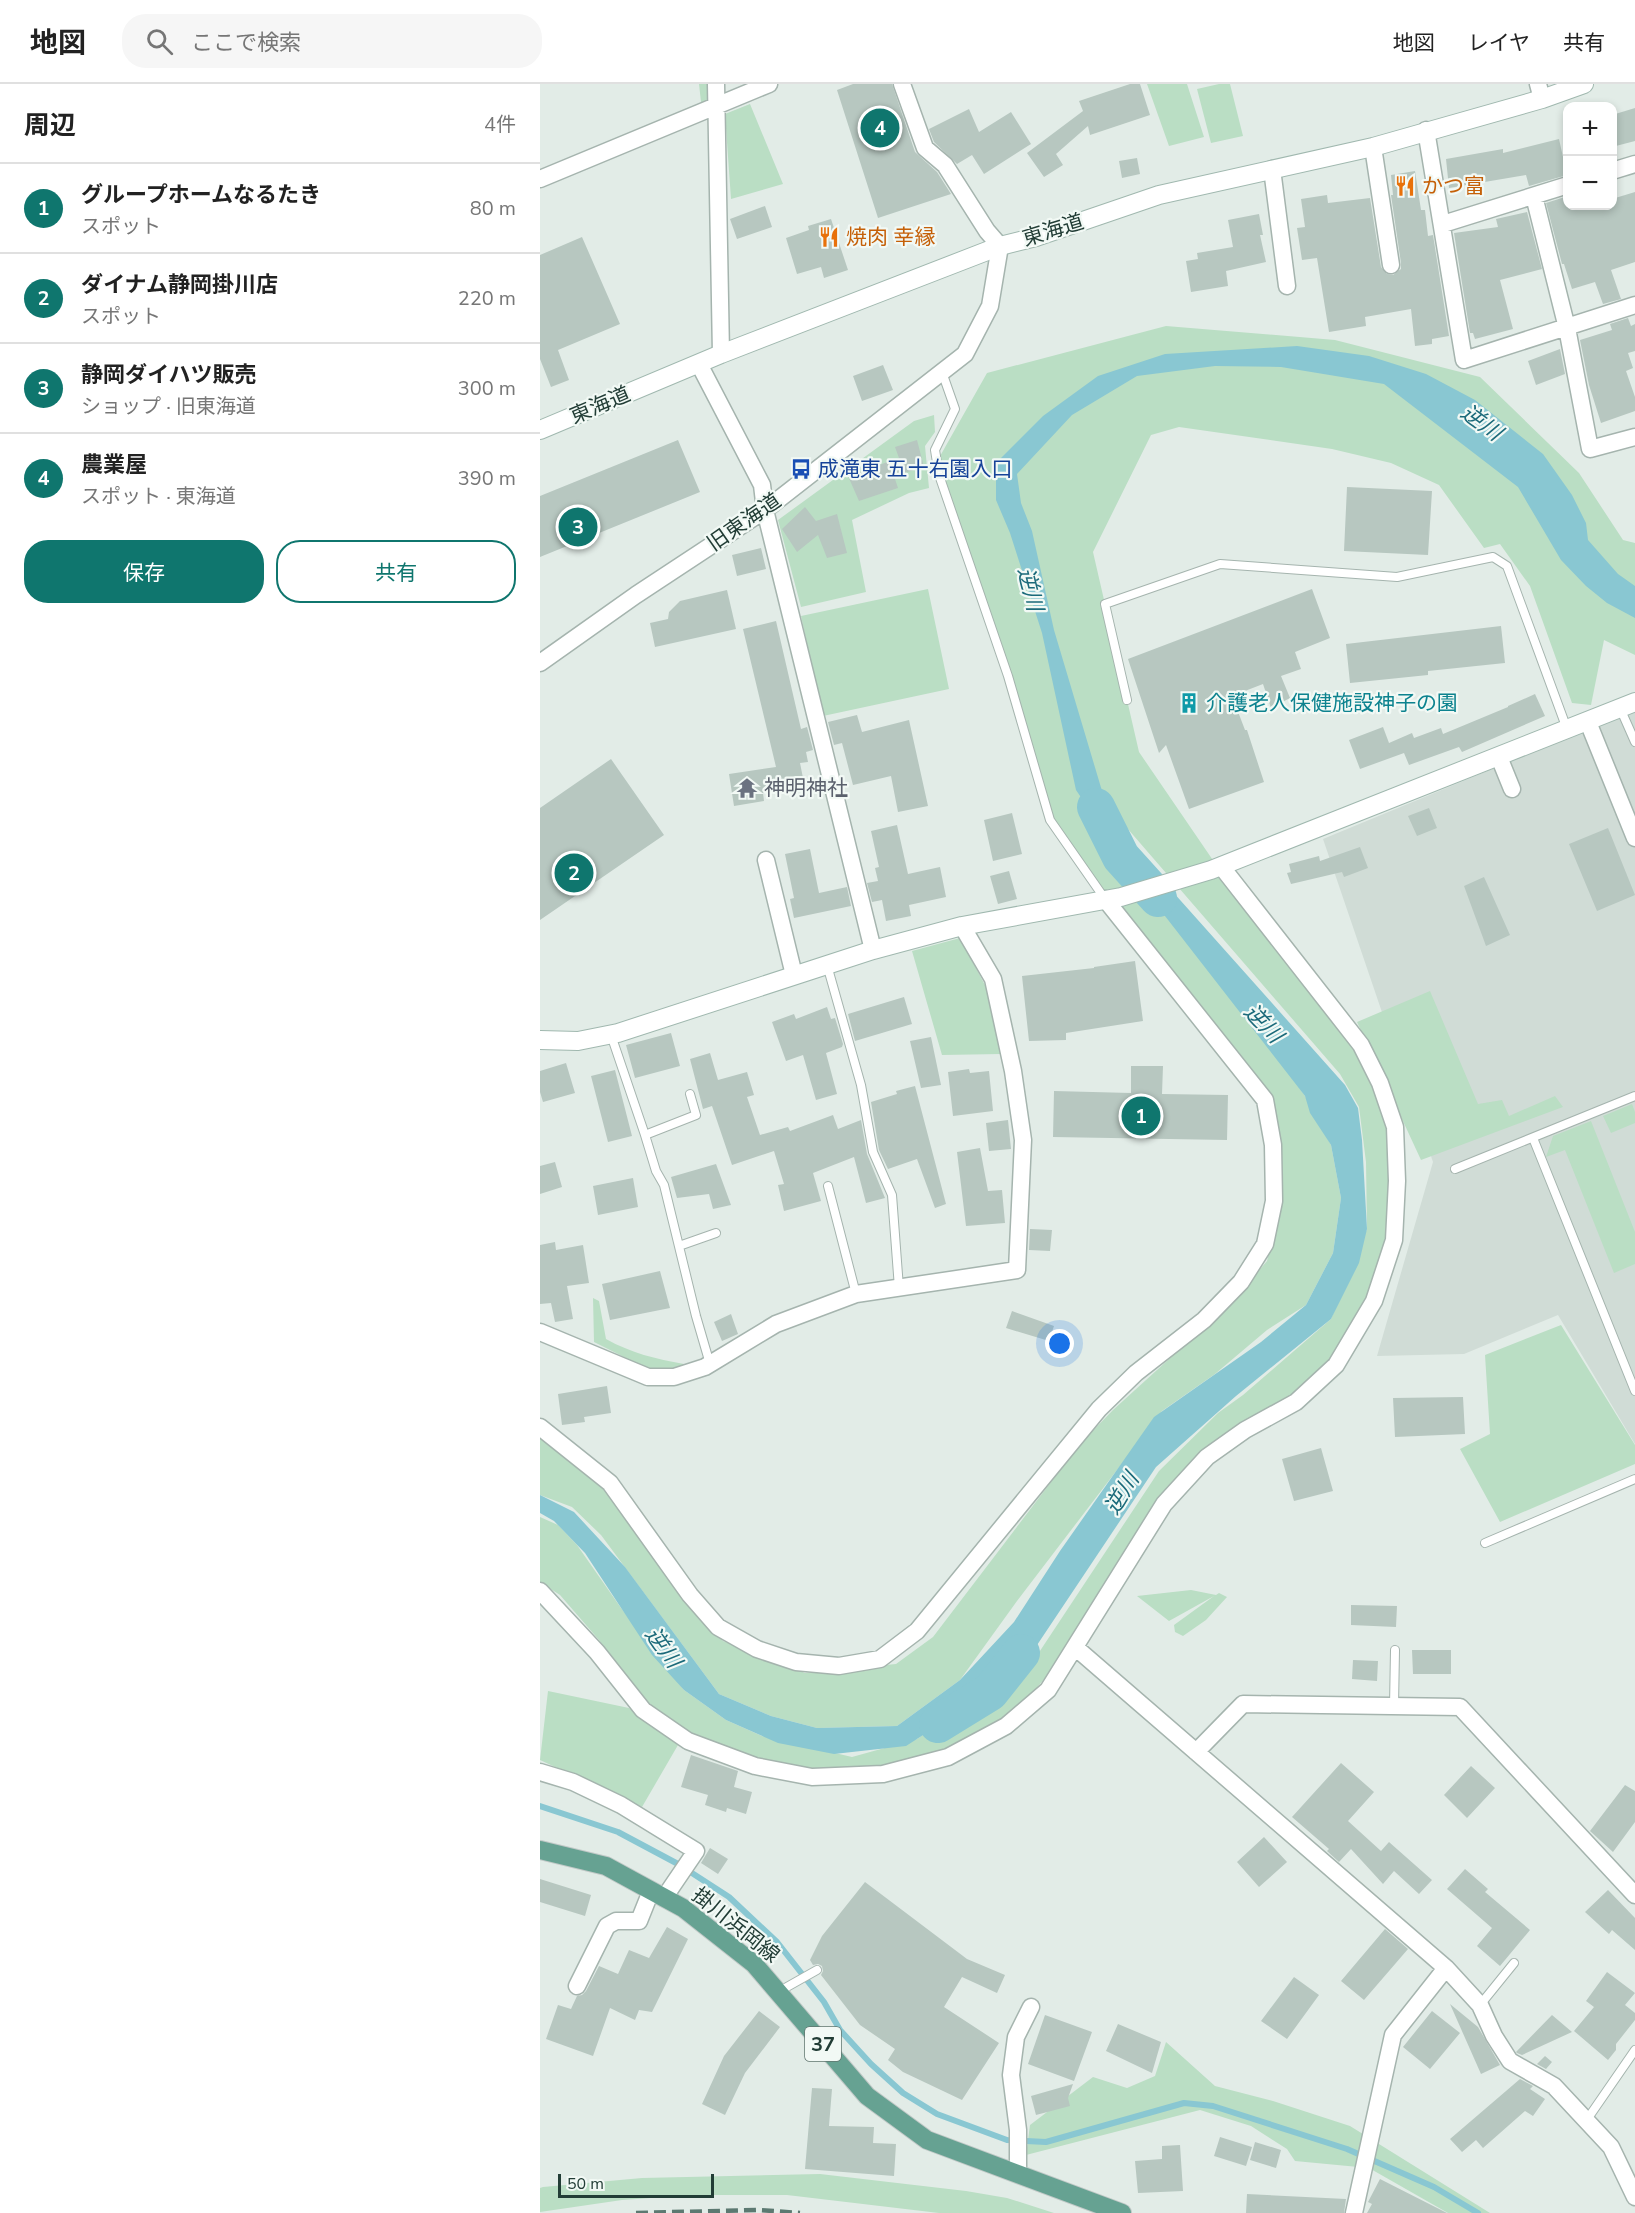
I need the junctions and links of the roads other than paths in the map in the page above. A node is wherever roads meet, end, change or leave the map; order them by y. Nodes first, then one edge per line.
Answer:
1 (717, 84) edge
2 (769, 84) edge
3 (902, 84) edge
4 (1584, 84) edge
5 (1540, 92) edge
6 (717, 105) junction
7 (1426, 130) junction
8 (1372, 147) junction
9 (1635, 164) edge
10 (1617, 169) edge
11 (1272, 170) junction
12 (540, 179) edge
13 (1563, 187) edge
14 (1534, 196) junction
15 (1443, 224) junction
16 (1000, 246) junction
17 (1391, 266) dead end
18 (1287, 286) dead end
19 (1635, 305) edge
20 (1567, 328) junction
21 (722, 354) junction
22 (699, 364) junction
23 (942, 372) junction
24 (540, 430) edge
25 (1635, 437) edge
26 (765, 510) junction
27 (540, 663) edge
28 (1127, 700) dead end
29 (1628, 705) edge
30 (1588, 722) junction
31 (1568, 730) junction
32 (1635, 742) edge
33 (1499, 757) junction
34 (1512, 789) dead end
35 (1635, 838) edge
36 (766, 860) dead end
37 (1216, 868) junction
38 (1113, 898) junction
39 (962, 926) junction
40 (873, 950) junction
41 (827, 964) junction
42 (794, 975) junction
43 (610, 1034) junction
44 (540, 1040) edge
45 (690, 1094) dead end
46 (1635, 1096) edge
47 (645, 1135) junction
48 (1533, 1138) junction
49 (1455, 1169) dead end
50 (828, 1186) dead end
51 (716, 1233) dead end
52 (679, 1246) junction
53 (899, 1288) junction
54 (856, 1294) junction
55 (540, 1332) edge
56 (710, 1364) junction
57 (1635, 1391) edge
58 (540, 1427) edge
59 (1635, 1479) edge
60 (1485, 1543) dead end
61 (540, 1591) edge
62 (1076, 1648) junction
63 (1395, 1650) dead end
64 (1394, 1706) junction
65 (1196, 1752) junction
66 (541, 1776) edge
67 (540, 1850) edge
68 (658, 1895) junction
69 (1635, 1895) edge
70 (1514, 1963) dead end
71 (1446, 1968) junction
72 (816, 1970) dead end
73 (577, 1986) dead end
74 (778, 1992) junction
75 (1480, 2005) junction
76 (1031, 2007) dead end
77 (1635, 2050) edge
78 (1586, 2121) junction
79 (1018, 2166) junction
80 (1635, 2198) edge
81 (1122, 2213) edge
82 (1354, 2213) edge

1 - 6 street
2 - 6 street
3 - 16 street
4 - 5 street, 東海道
5 - 7 street, 東海道
6 - 12 street
6 - 21 street
7 - 8 street, 東海道
7 - 15 street
8 - 11 street, 東海道
8 - 17 street
9 - 10 street
11 - 16 street, 東海道
11 - 18 street
13 - 14 street
14 - 15 street
14 - 20 street
15 - 20 street
16 - 21 street, 東海道
16 - 23 street, 旧東海道
19 - 20 street
20 - 25 street
21 - 22 street, 東海道
22 - 24 street, 東海道
22 - 26 street
23 - 26 street, 旧東海道
23 - 38 lane
26 - 27 street, 旧東海道
26 - 40 street
28 - 31 lane
29 - 30 street
29 - 32 lane
30 - 31 street
30 - 35 street
31 - 33 street
33 - 34 street
33 - 37 street
36 - 42 street
37 - 38 street
37 - 62 street
38 - 39 street
38 - 58 street
39 - 40 street
39 - 53 street
40 - 41 street
41 - 42 street
41 - 53 lane
42 - 43 street
43 - 44 street
43 - 47 lane
45 - 47 lane
46 - 48 lane
47 - 52 lane
48 - 49 lane
48 - 57 lane
50 - 54 lane
51 - 52 lane
52 - 56 lane
53 - 54 street
54 - 56 street
55 - 56 street
59 - 60 lane
61 - 62 street
62 - 65 street
63 - 64 lane
64 - 65 street
64 - 69 street
65 - 71 street
66 - 68 street
67 - 68 main road, 掛川浜岡線 / 37
68 - 73 street
68 - 74 main road, 掛川浜岡線 / 37
70 - 75 lane
71 - 75 street
71 - 82 street
72 - 74 lane
74 - 79 main road, 掛川浜岡線 / 37
75 - 78 street
76 - 79 street
77 - 78 lane
78 - 80 street
79 - 81 main road, 掛川浜岡線 / 37

